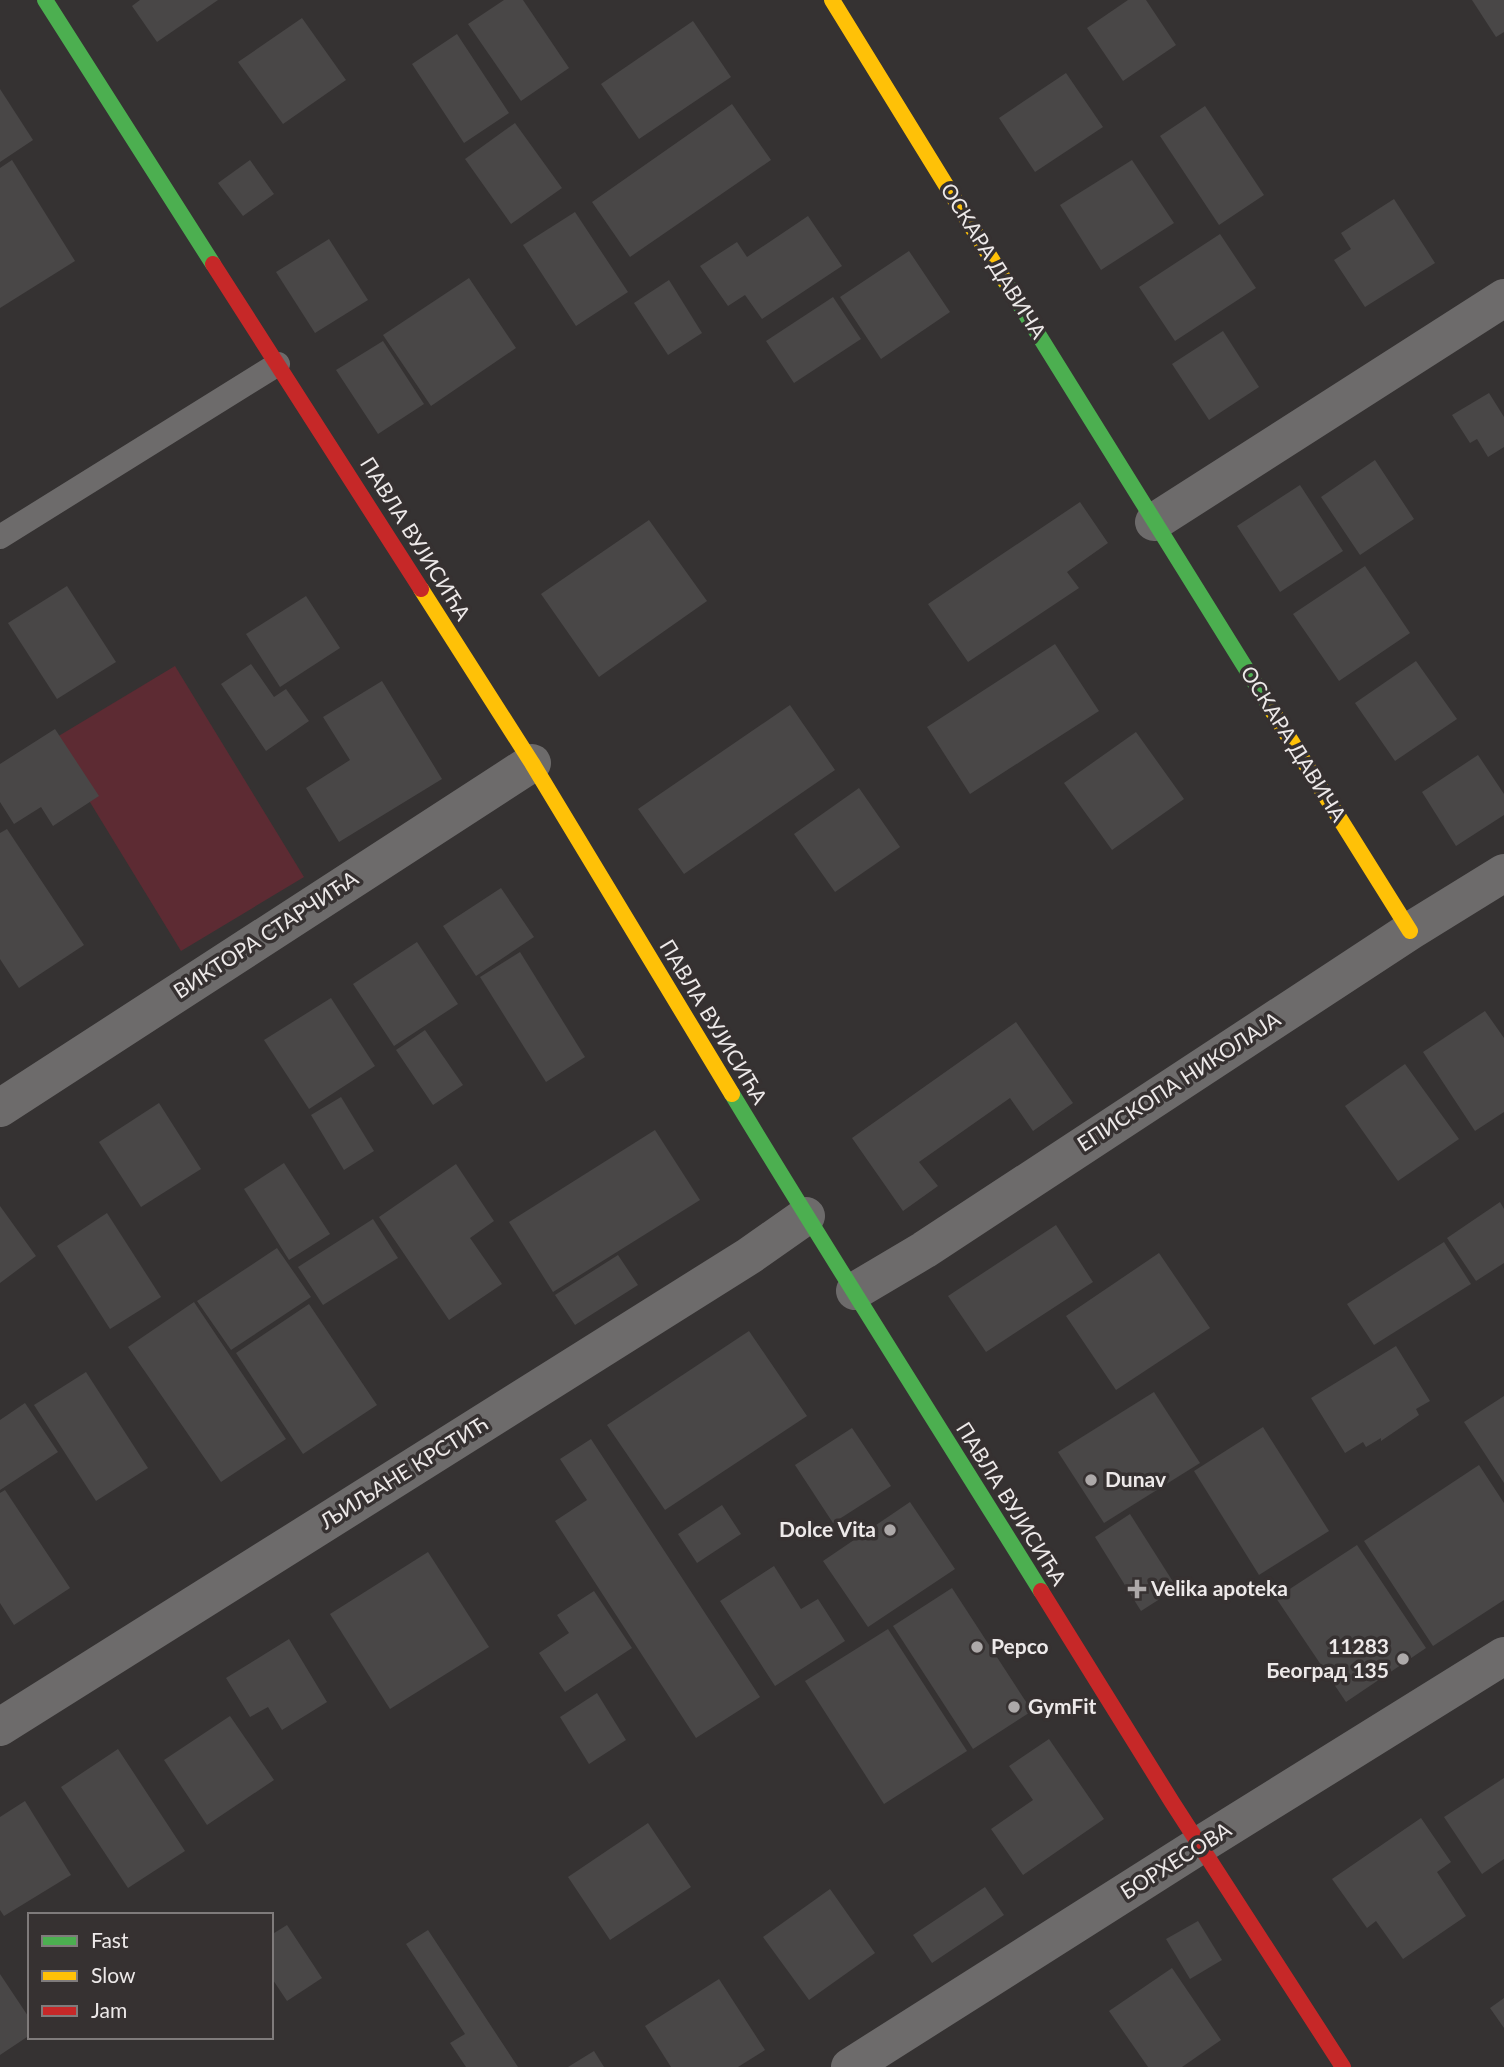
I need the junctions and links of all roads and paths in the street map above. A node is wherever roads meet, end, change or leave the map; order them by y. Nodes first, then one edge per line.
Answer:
1 (45, 0) edge
2 (832, 0) edge
3 (1504, 298) edge
4 (278, 364) junction
5 (1154, 522) junction
6 (0, 537) edge
7 (532, 763) junction
8 (1504, 873) edge
9 (1410, 931) junction
10 (0, 1108) edge
11 (806, 1216) junction
12 (855, 1291) junction
13 (1504, 1656) edge
14 (0, 1727) edge
15 (1200, 1845) junction
16 (850, 2067) edge
17 (1343, 2067) edge

1 - 4 street, ПАВЛА ВУЈИСИЋА
2 - 5 street, ОСКАРА ДАВИЧА
3 - 5 street
4 - 6 lane
4 - 7 street, ПАВЛА ВУЈИСИЋА
5 - 9 street, ОСКАРА ДАВИЧА
7 - 10 street, ВИКТОРА СТАРЧИЋА
7 - 11 street, ПАВЛА ВУЈИСИЋА
8 - 9 street, ЕПИСКОПА НИКОЛАЈА
9 - 12 street, ЕПИСКОПА НИКОЛАЈА
11 - 12 street, ПАВЛА ВУЈИСИЋА
11 - 14 street, ЉИЉАНЕ КРСТИЋ
12 - 15 street, ПАВЛА ВУЈИСИЋА
13 - 15 street, БОРХЕСОВА
15 - 16 street, БОРХЕСОВА
15 - 17 street, ПАВЛА ВУЈИСИЋА

